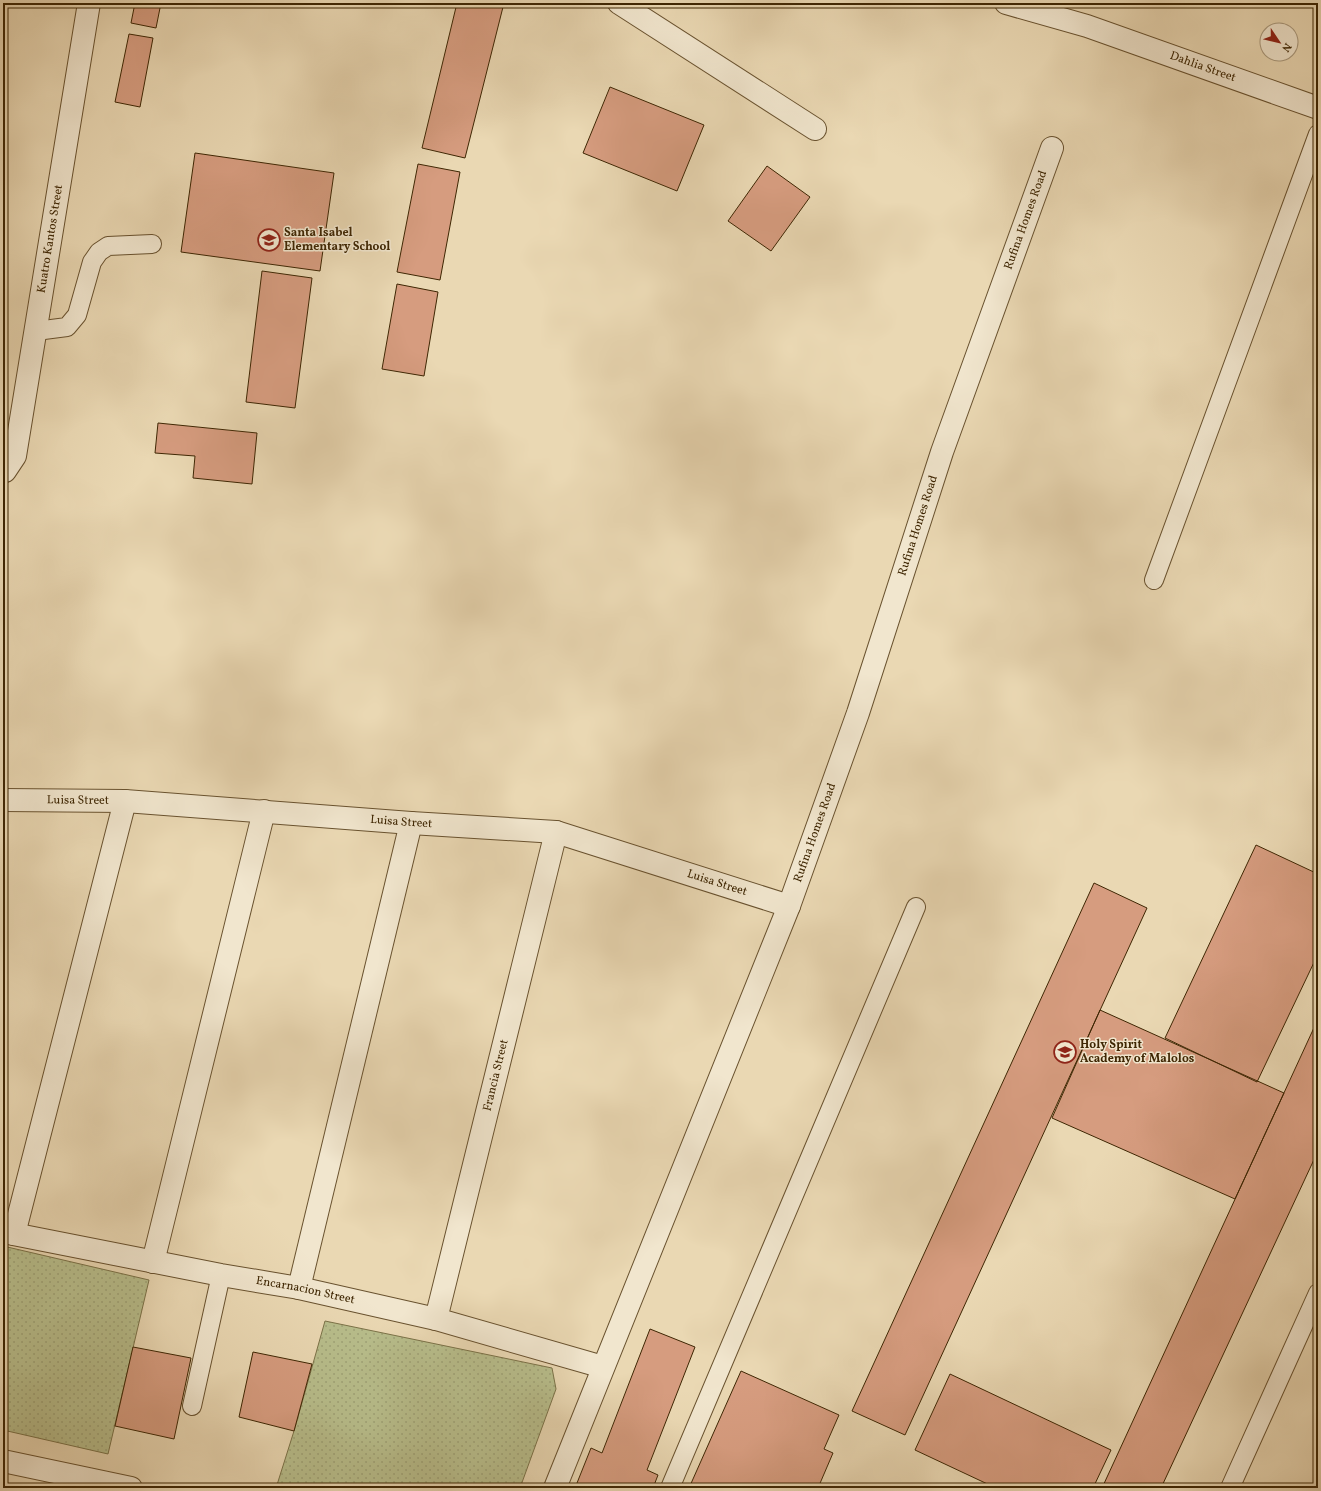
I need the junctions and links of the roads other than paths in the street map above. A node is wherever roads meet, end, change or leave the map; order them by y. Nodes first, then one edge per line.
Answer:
1 (89, 3) edge
2 (619, 3) edge
3 (1006, 3) edge
4 (1318, 108) edge
5 (815, 129) dead end
6 (1318, 134) edge
7 (1052, 148) dead end
8 (152, 244) dead end
9 (36, 331) junction
10 (3, 471) edge
11 (1154, 580) dead end
12 (3, 800) edge
13 (125, 801) junction
14 (264, 811) junction
15 (411, 823) junction
16 (556, 832) junction
17 (789, 906) junction
18 (916, 907) dead end
19 (8, 1233) edge
20 (153, 1262) junction
21 (221, 1276) junction
22 (299, 1288) junction
23 (1318, 1293) edge
24 (436, 1319) junction
25 (603, 1367) junction
26 (192, 1406) dead end
27 (3, 1461) edge
28 (130, 1488) edge
29 (555, 1488) edge
30 (670, 1488) edge
31 (1230, 1488) edge

1 - 9 street, Kuatro Kantos Street
2 - 5 street
3 - 4 street, Dahlia Street
6 - 11 lane
7 - 17 street, Rufina Homes Road
8 - 9 lane
9 - 10 street, Kuatro Kantos Street
12 - 13 street, Luisa Street
13 - 14 street, Luisa Street
13 - 19 street
14 - 15 street, Luisa Street
14 - 20 street
15 - 16 street, Luisa Street
15 - 22 street
16 - 17 street, Luisa Street
16 - 24 street, Francia Street
17 - 25 street, Rufina Homes Road
18 - 30 lane
19 - 20 street, Encarnacion Street
20 - 21 street, Encarnacion Street
21 - 22 street, Encarnacion Street
21 - 26 lane
22 - 24 street, Encarnacion Street
23 - 31 lane
24 - 25 street, Encarnacion Street
25 - 29 street, Rufina Homes Road
27 - 28 street

